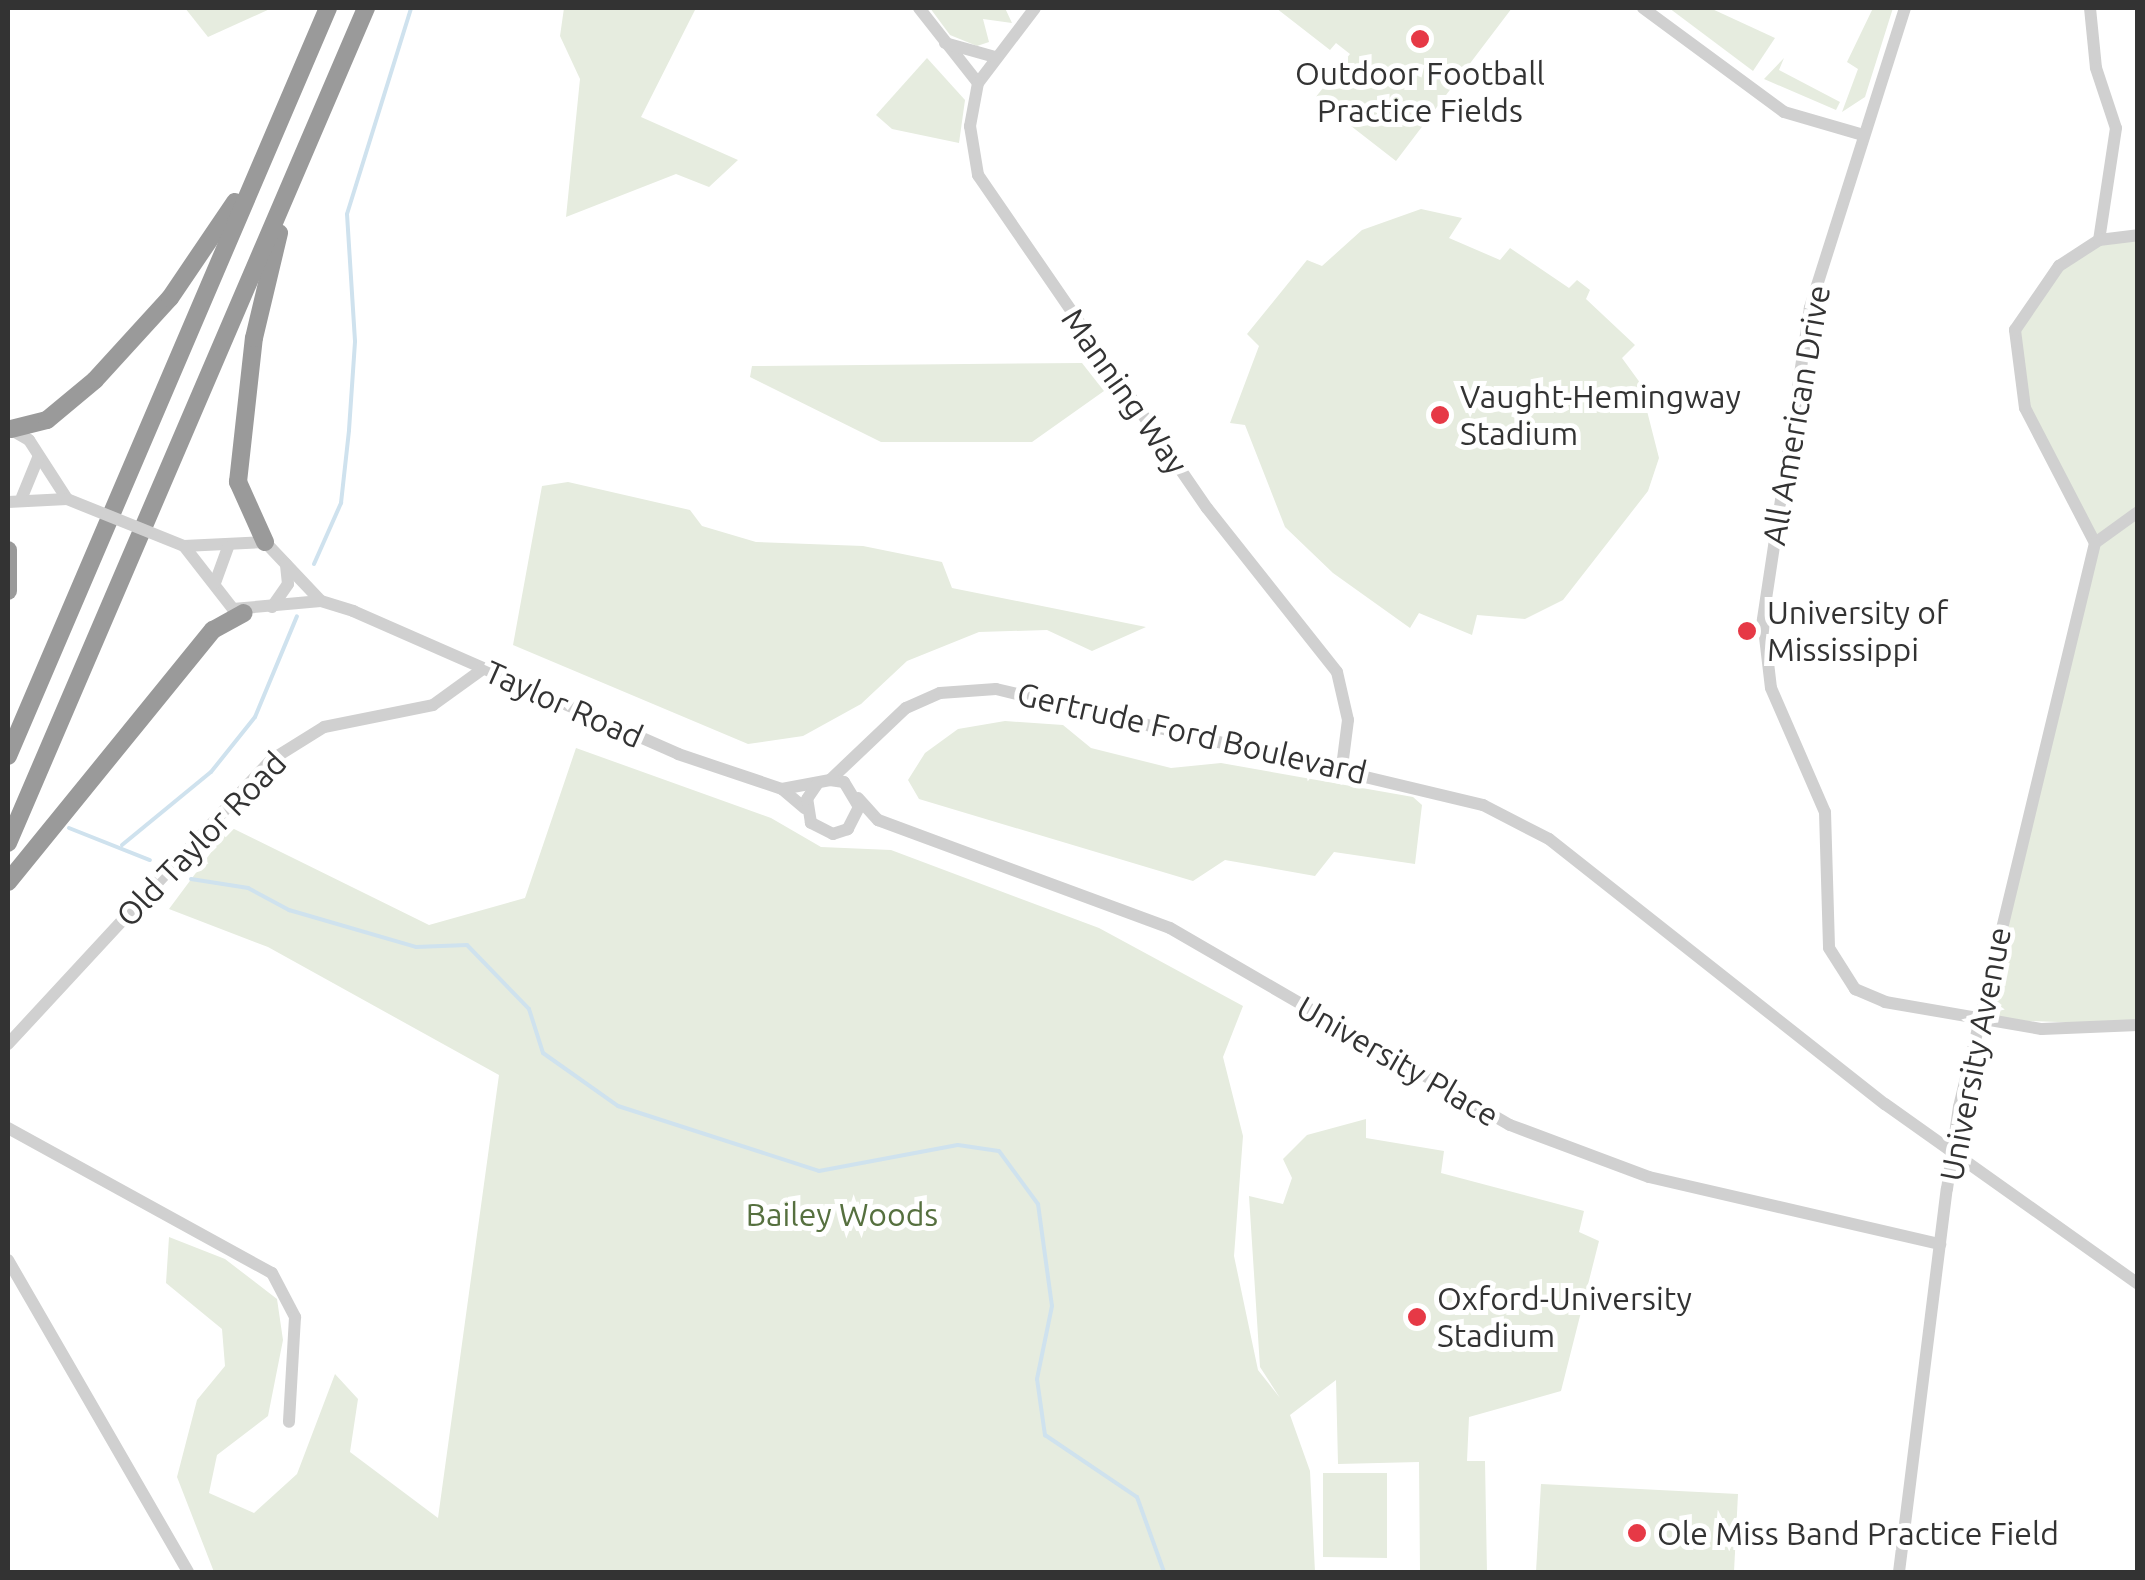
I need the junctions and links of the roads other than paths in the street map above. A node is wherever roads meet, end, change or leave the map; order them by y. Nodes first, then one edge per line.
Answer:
1 (328, 8) edge
2 (366, 8) edge
3 (919, 8) edge
4 (1035, 8) edge
5 (1643, 8) edge
6 (1905, 8) edge
7 (2090, 8) edge
8 (943, 42) junction
9 (996, 57) junction
10 (978, 83) junction
11 (1863, 135) junction
12 (270, 142) junction
13 (294, 175) junction
14 (2138, 235) edge
15 (2098, 240) junction
16 (10, 429) edge
17 (38, 458) junction
18 (22, 497) junction
19 (66, 499) junction
20 (8, 502) edge
21 (2138, 512) edge
22 (265, 542) junction
23 (2095, 543) junction
24 (184, 546) junction
25 (228, 547) junction
26 (8, 550) edge
27 (286, 561) junction
28 (215, 583) junction
29 (8, 591) edge
30 (321, 601) junction
31 (267, 610) junction
32 (244, 613) junction
33 (483, 668) junction
34 (8, 756) edge
35 (851, 764) junction
36 (1342, 767) junction
37 (824, 782) junction
38 (782, 788) junction
39 (854, 792) junction
40 (805, 808) junction
41 (878, 820) junction
42 (848, 829) junction
43 (8, 843) edge
44 (8, 882) edge
45 (1977, 1019) junction
46 (2138, 1024) edge
47 (8, 1044) edge
48 (8, 1128) edge
49 (1940, 1244) junction
50 (8, 1260) edge
51 (2138, 1284) edge
52 (288, 1422) dead end
53 (188, 1572) edge
54 (1899, 1572) edge

1 - 12 highway
2 - 13 highway
3 - 8 street
4 - 9 street, Manning Way
5 - 11 street
6 - 11 street, All American Drive
7 - 15 street
8 - 9 street
8 - 10 street
9 - 10 street, Manning Way
10 - 36 street, Manning Way
11 - 45 street, All American Drive
12 - 16 highway
12 - 34 highway
13 - 22 highway
13 - 43 highway
14 - 15 street
15 - 23 street
16 - 17 street
17 - 18 street
17 - 19 street
18 - 19 street
18 - 20 street
19 - 24 street, bridge
21 - 23 street
22 - 25 street
22 - 27 street
23 - 45 street, University Avenue
24 - 25 street
24 - 28 street
25 - 28 street
26 - 29 highway
27 - 30 street
27 - 31 street
28 - 32 street
30 - 31 street
30 - 33 street, Taylor Road
31 - 32 street
32 - 44 highway
33 - 38 street, Taylor Road
33 - 47 street, Old Taylor Road
35 - 36 street, Gertrude Ford Boulevard
35 - 37 street, Gertrude Ford Boulevard
35 - 39 street
36 - 51 street, Gertrude Ford Boulevard
37 - 38 street
37 - 39 street
37 - 40 street
38 - 40 street, Taylor Road
39 - 41 street, University Place
39 - 42 street
40 - 42 street, Taylor Road
41 - 42 street
41 - 49 street, University Place
45 - 46 street, All American Drive
45 - 49 street, University Avenue, bridge
48 - 52 street
49 - 54 street, University Avenue
50 - 53 street

